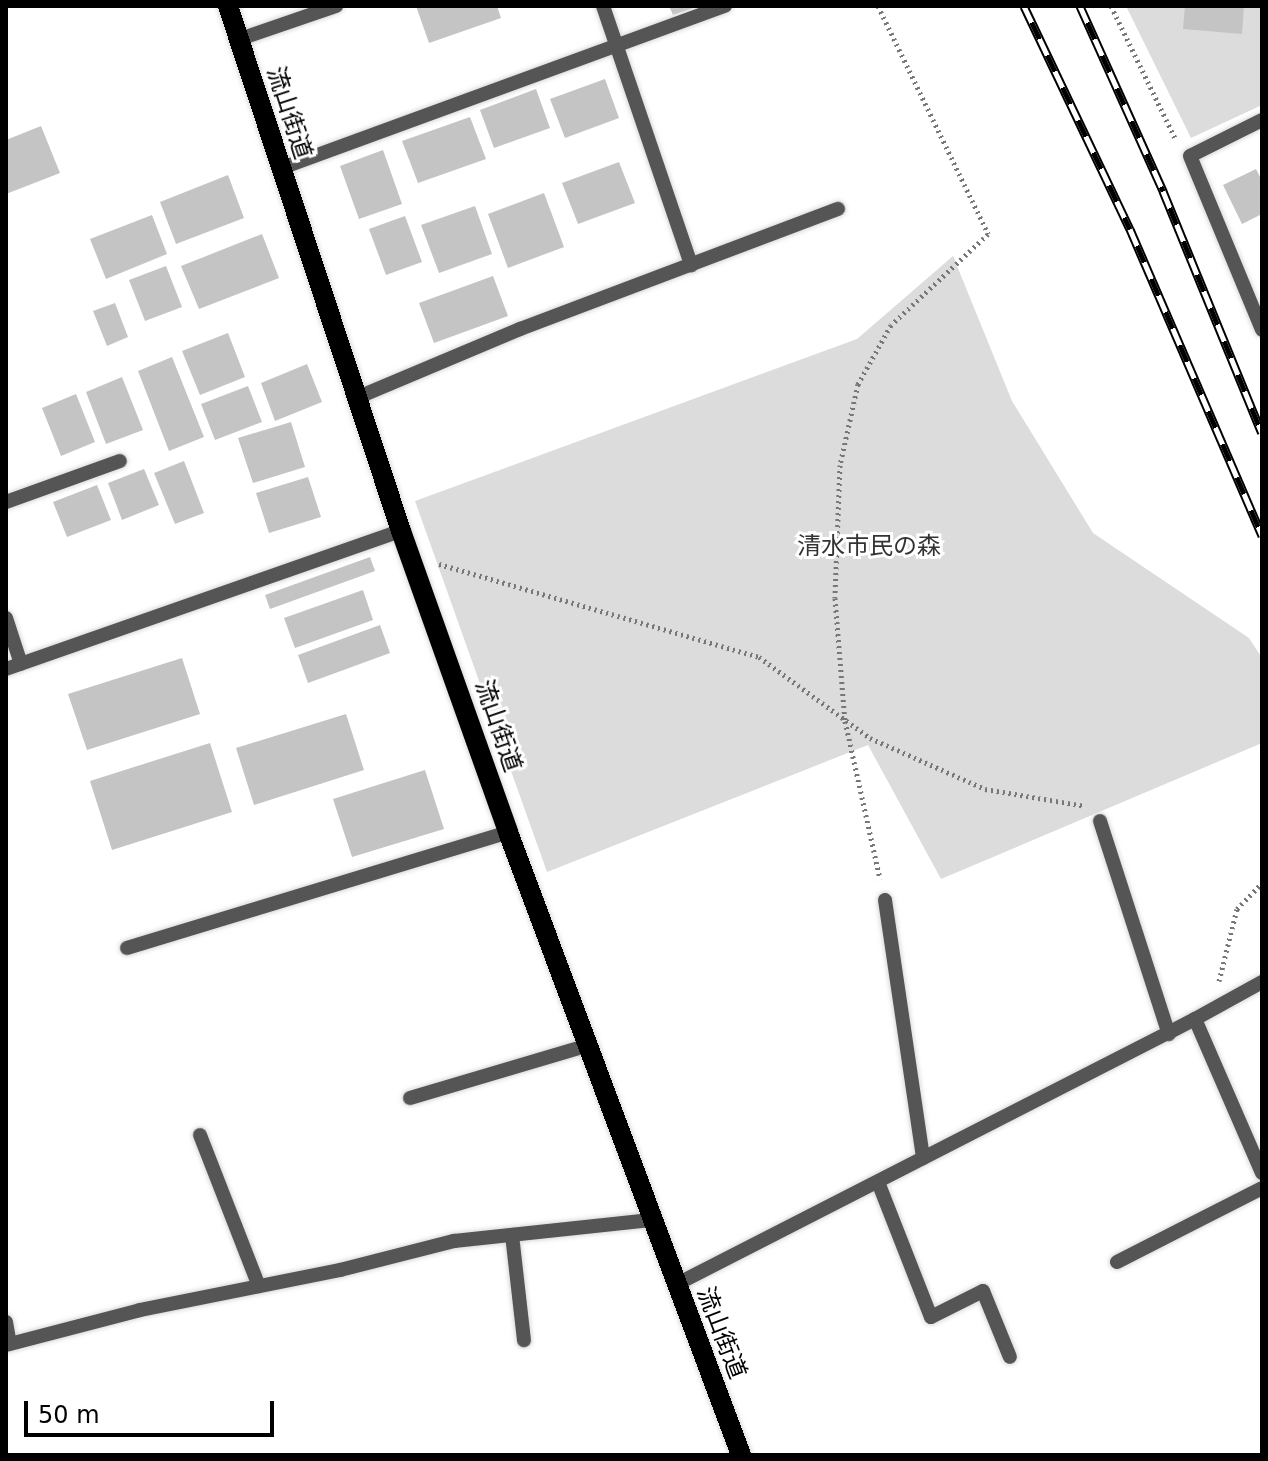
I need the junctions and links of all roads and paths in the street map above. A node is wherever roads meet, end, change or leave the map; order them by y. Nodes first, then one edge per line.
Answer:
1 (228, 6) edge
2 (336, 6) edge
3 (603, 6) edge
4 (725, 6) edge
5 (878, 6) edge
6 (1111, 6) edge
7 (237, 40) junction
8 (617, 45) junction
9 (1262, 120) edge
10 (1190, 156) junction
11 (279, 169) junction
12 (838, 209) dead end
13 (691, 265) junction
14 (1262, 330) edge
15 (356, 398) junction
16 (120, 461) dead end
17 (6, 502) edge
18 (401, 531) junction
19 (410, 555) junction
20 (6, 618) edge
21 (21, 664) junction
22 (6, 669) edge
23 (845, 721) junction
24 (1100, 821) joint
25 (508, 832) junction
26 (1262, 883) edge
27 (885, 900) joint
28 (127, 948) dead end
29 (1262, 982) edge
30 (1195, 1019) junction
31 (1169, 1034) junction
32 (586, 1046) junction
33 (410, 1098) dead end
34 (200, 1135) dead end
35 (923, 1158) junction
36 (1262, 1173) edge
37 (878, 1182) junction
38 (1262, 1188) edge
39 (651, 1220) junction
40 (512, 1235) junction
41 (1117, 1262) dead end
42 (675, 1285) junction
43 (259, 1286) junction
44 (6, 1322) edge
45 (524, 1340) dead end
46 (8, 1344) edge
47 (1010, 1357) dead end
48 (741, 1455) edge

1 - 7 main road, 流山街道
2 - 7 lane
3 - 8 lane
4 - 8 lane
5 - 23 path
6 - 10 path
7 - 11 main road, 流山街道
8 - 11 lane
8 - 13 lane
9 - 10 lane
10 - 14 lane
11 - 15 main road, 流山街道
12 - 13 lane
13 - 15 lane
15 - 18 main road, 流山街道
16 - 17 lane
18 - 19 main road, 流山街道
18 - 21 lane
19 - 23 path
19 - 25 main road, 流山街道
20 - 21 lane
21 - 22 lane
23 - 24 path
23 - 27 path
24 - 31 lane
25 - 28 lane
25 - 32 main road, 流山街道
26 - 30 path
27 - 35 lane
29 - 30 lane
30 - 31 lane
30 - 36 lane
31 - 35 lane
32 - 33 lane
32 - 39 main road, 流山街道
34 - 43 lane
35 - 37 lane
37 - 42 lane
37 - 47 lane
38 - 41 lane
39 - 40 lane
39 - 42 main road, 流山街道
40 - 43 lane
40 - 45 lane
42 - 48 main road, 流山街道
43 - 46 lane
44 - 46 lane

